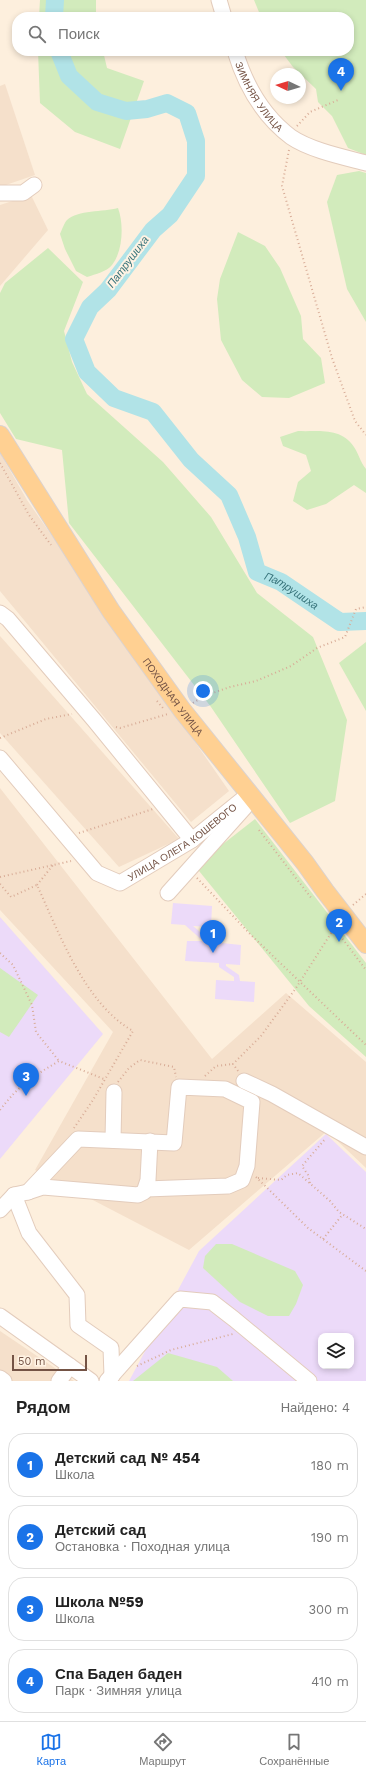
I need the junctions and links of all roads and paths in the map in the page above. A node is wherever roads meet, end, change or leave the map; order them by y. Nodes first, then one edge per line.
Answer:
1 (218, 0) edge
2 (222, 12) edge
3 (236, 56) edge
4 (338, 100) dead end
5 (294, 132) junction
6 (358, 158) edge
7 (34, 185) dead end
8 (0, 193) edge
9 (0, 435) edge
10 (366, 435) edge
11 (366, 607) edge
12 (0, 613) edge
13 (182, 710) junction
14 (0, 758) edge
15 (251, 796) junction
16 (164, 806) junction
17 (66, 837) junction
18 (192, 840) junction
19 (84, 858) junction
20 (54, 865) junction
21 (188, 870) junction
22 (0, 877) edge
23 (0, 884) edge
24 (37, 884) junction
25 (168, 893) dead end
26 (366, 894) edge
27 (346, 917) junction
28 (366, 944) edge
29 (0, 953) edge
30 (300, 981) junction
31 (366, 1045) edge
32 (59, 1061) junction
33 (233, 1064) junction
34 (203, 1078) dead end
35 (105, 1079) junction
36 (244, 1081) joint
37 (178, 1088) junction
38 (114, 1092) joint
39 (0, 1110) edge
40 (333, 1129) junction
41 (72, 1131) dead end
42 (113, 1140) junction
43 (150, 1141) junction
44 (366, 1147) edge
45 (311, 1185) junction
46 (146, 1188) junction
47 (21, 1193) junction
48 (0, 1210) edge
49 (343, 1214) junction
50 (366, 1229) edge
51 (323, 1239) junction
52 (366, 1271) edge
53 (0, 1316) edge
54 (248, 1330) junction
55 (70, 1366) junction
56 (135, 1368) dead end
57 (0, 1378) edge
58 (110, 1378) edge
59 (4, 1381) edge
60 (59, 1381) edge
61 (91, 1381) edge
62 (309, 1381) edge

1 - 2 street
3 - 5 street, ЗИМНЯЯ УЛИЦА
4 - 5 path
5 - 6 street, ЗИМНЯЯ УЛИЦА
5 - 10 path
7 - 8 street
9 - 13 main road, ПОХОДНАЯ УЛИЦА
11 - 13 path
12 - 16 street
13 - 15 main road, ПОХОДНАЯ УЛИЦА
14 - 17 street, УЛИЦА ОЛЕГА КОШЕВОГО
15 - 18 street, УЛИЦА ОЛЕГА КОШЕВОГО
15 - 21 street
15 - 27 main road, ПОХОДНАЯ УЛИЦА
16 - 17 path
16 - 18 street
17 - 19 street, УЛИЦА ОЛЕГА КОШЕВОГО
18 - 19 street, УЛИЦА ОЛЕГА КОШЕВОГО
19 - 20 path
20 - 22 path
20 - 24 path
21 - 25 street
21 - 30 path
23 - 24 path
24 - 35 path
26 - 27 path
27 - 28 main road, ПОХОДНАЯ УЛИЦА
27 - 30 path
29 - 32 path
30 - 31 path
30 - 33 path
32 - 35 path
32 - 39 path
33 - 34 path
33 - 36 path
35 - 41 path
36 - 40 street
37 - 38 path
37 - 43 street
37 - 46 street
38 - 42 street
40 - 44 street
40 - 45 path
42 - 43 street
42 - 47 street
43 - 46 street
45 - 49 path
45 - 51 path
46 - 47 street
47 - 48 street
47 - 58 street
49 - 50 path
49 - 51 path
51 - 52 path
53 - 55 street
54 - 56 path
54 - 58 street
54 - 62 street
55 - 60 street
55 - 61 street
57 - 59 street

